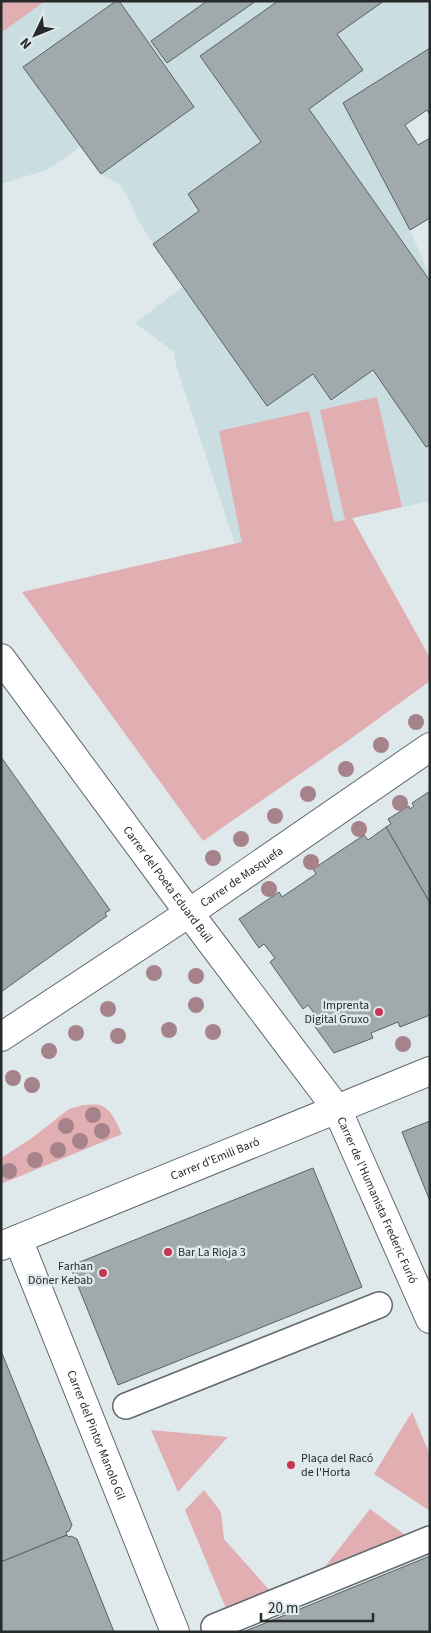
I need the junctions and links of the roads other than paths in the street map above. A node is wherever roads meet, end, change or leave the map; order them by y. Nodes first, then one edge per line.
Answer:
1 (1, 658) edge
2 (430, 747) edge
3 (189, 913) junction
4 (1, 1037) edge
5 (430, 1071) edge
6 (337, 1109) junction
7 (10, 1243) edge
8 (379, 1305) dead end
9 (430, 1319) edge
10 (126, 1406) dead end
11 (430, 1539) edge
12 (214, 1627) dead end
13 (175, 1632) edge

1 - 3 street, Carrer del Poeta Eduard Buïl
2 - 3 street, Carrer de Masquefa
3 - 4 street, Carrer de Masquefa
3 - 6 street, Carrer del Poeta Eduard Buïl
5 - 6 street, Carrer d'Emili Baró
6 - 7 street, Carrer d'Emili Baró
6 - 9 street, Carrer de l'Humanista Frederic Furió
7 - 13 street, Carrer del Pintor Manolo Gil
8 - 10 street
11 - 12 street

